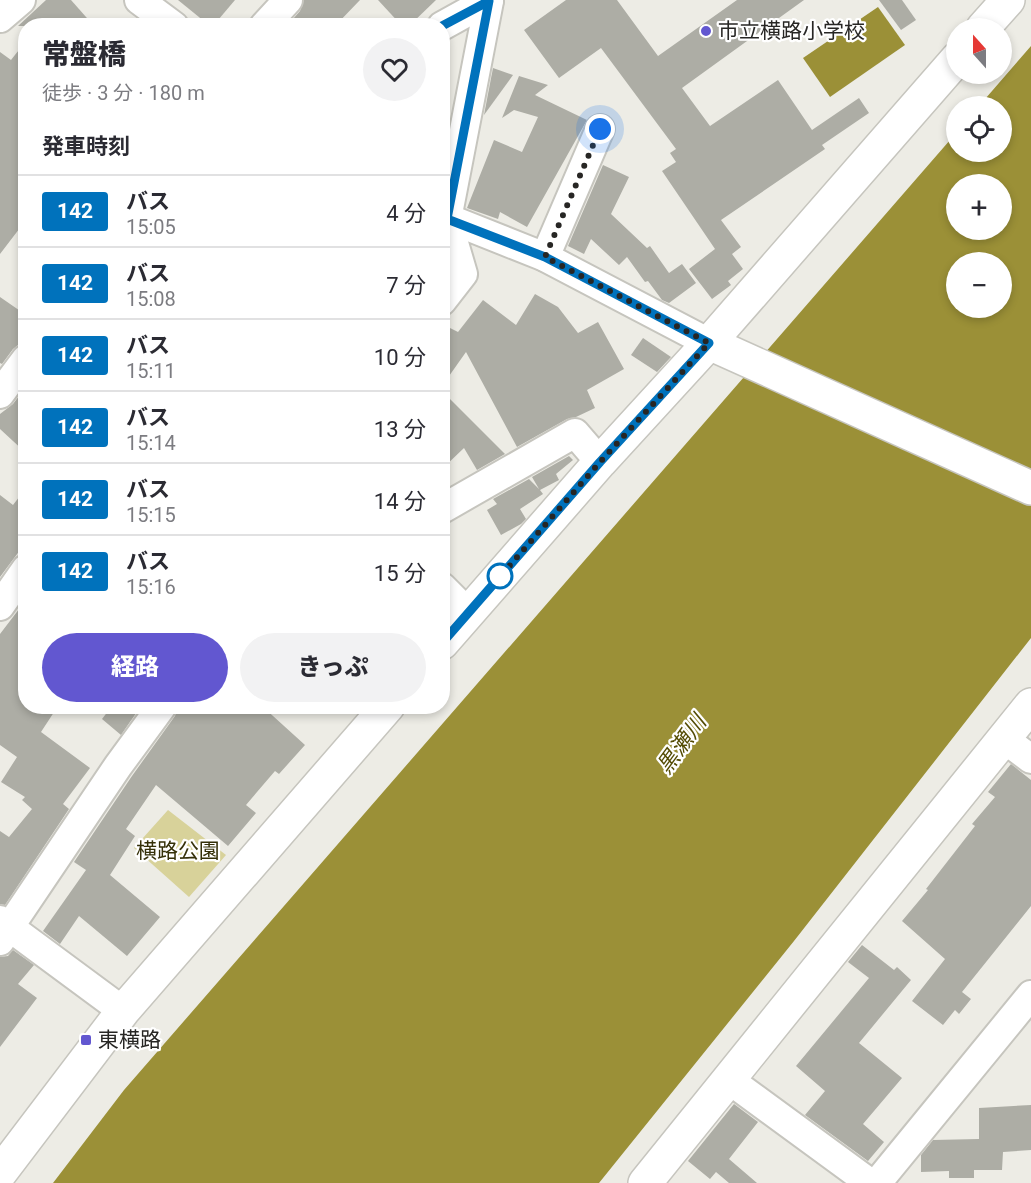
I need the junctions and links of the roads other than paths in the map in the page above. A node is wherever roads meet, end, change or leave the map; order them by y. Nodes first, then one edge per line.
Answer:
1 (21, 0) edge
2 (139, 0) edge
3 (288, 0) edge
4 (1008, 0) edge
5 (489, 1) edge
6 (0, 18) edge
7 (163, 18) edge
8 (271, 18) edge
9 (992, 18) edge
10 (450, 22) edge
11 (946, 72) edge
12 (600, 129) dead end
13 (450, 193) edge
14 (450, 220) edge
15 (450, 234) edge
16 (545, 257) junction
17 (450, 291) edge
18 (719, 347) junction
19 (600, 462) junction
20 (1031, 488) edge
21 (450, 504) edge
22 (18, 580) edge
23 (450, 595) edge
24 (0, 606) edge
25 (468, 613) junction
26 (450, 634) edge
27 (1031, 705) edge
28 (156, 714) edge
29 (381, 714) edge
30 (1003, 738) junction
31 (1031, 759) edge
32 (3, 929) edge
33 (1031, 994) edge
34 (123, 1011) junction
35 (1019, 1025) edge
36 (728, 1079) junction
37 (0, 1173) edge
38 (645, 1183) edge
39 (870, 1183) edge
40 (877, 1183) edge

1 - 6 street
2 - 7 street
3 - 8 street
4 - 9 street
5 - 10 street
5 - 13 street
11 - 18 street
12 - 16 street
14 - 16 street
15 - 17 street
16 - 18 street
18 - 19 street
18 - 20 street
19 - 21 street
19 - 25 street
22 - 24 street
23 - 25 street
25 - 26 street
27 - 30 street
28 - 32 street
29 - 34 street
30 - 31 street
30 - 36 street
32 - 34 street
33 - 35 street
34 - 37 street
35 - 40 street
36 - 38 street
36 - 39 street

